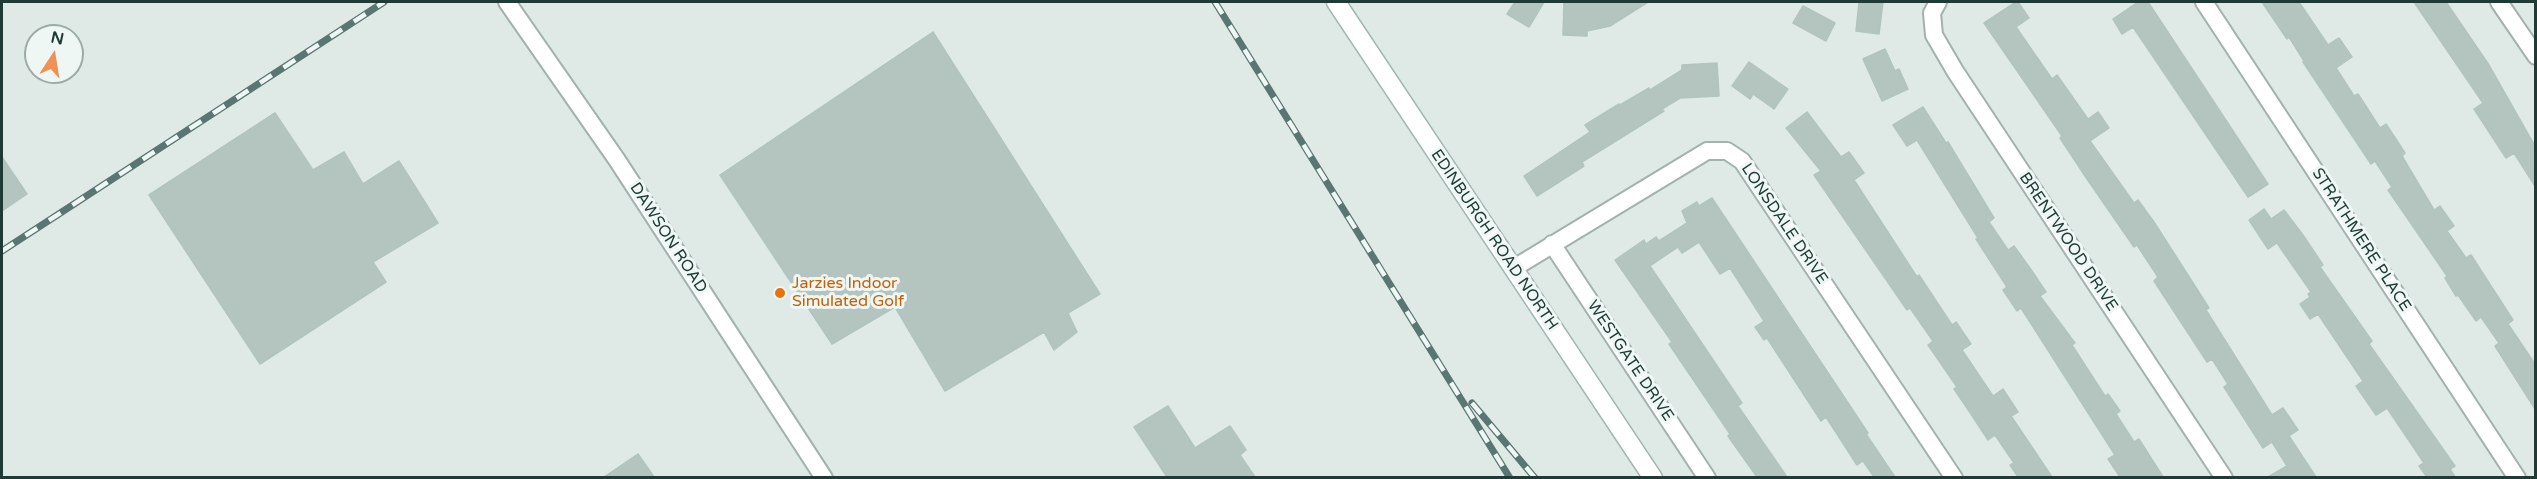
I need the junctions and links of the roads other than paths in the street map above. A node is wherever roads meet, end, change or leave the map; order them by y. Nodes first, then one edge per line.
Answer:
1 (507, 2) edge
2 (1336, 2) edge
3 (1938, 2) edge
4 (2204, 2) edge
5 (2499, 2) edge
6 (2535, 56) edge
7 (1552, 244) junction
8 (1514, 268) junction
9 (824, 477) edge
10 (1653, 477) edge
11 (1707, 477) edge
12 (1954, 477) edge
13 (2224, 477) edge
14 (2517, 477) edge

1 - 9 street, DAWSON ROAD
2 - 8 main road, EDINBURGH ROAD NORTH
3 - 13 street, BRENTWOOD DRIVE
4 - 14 street, STRATHMERE PLACE
5 - 6 street
7 - 8 street, LONSDALE DRIVE
7 - 11 street, WESTGATE DRIVE
7 - 12 street, LONSDALE DRIVE
8 - 10 main road, EDINBURGH ROAD NORTH

